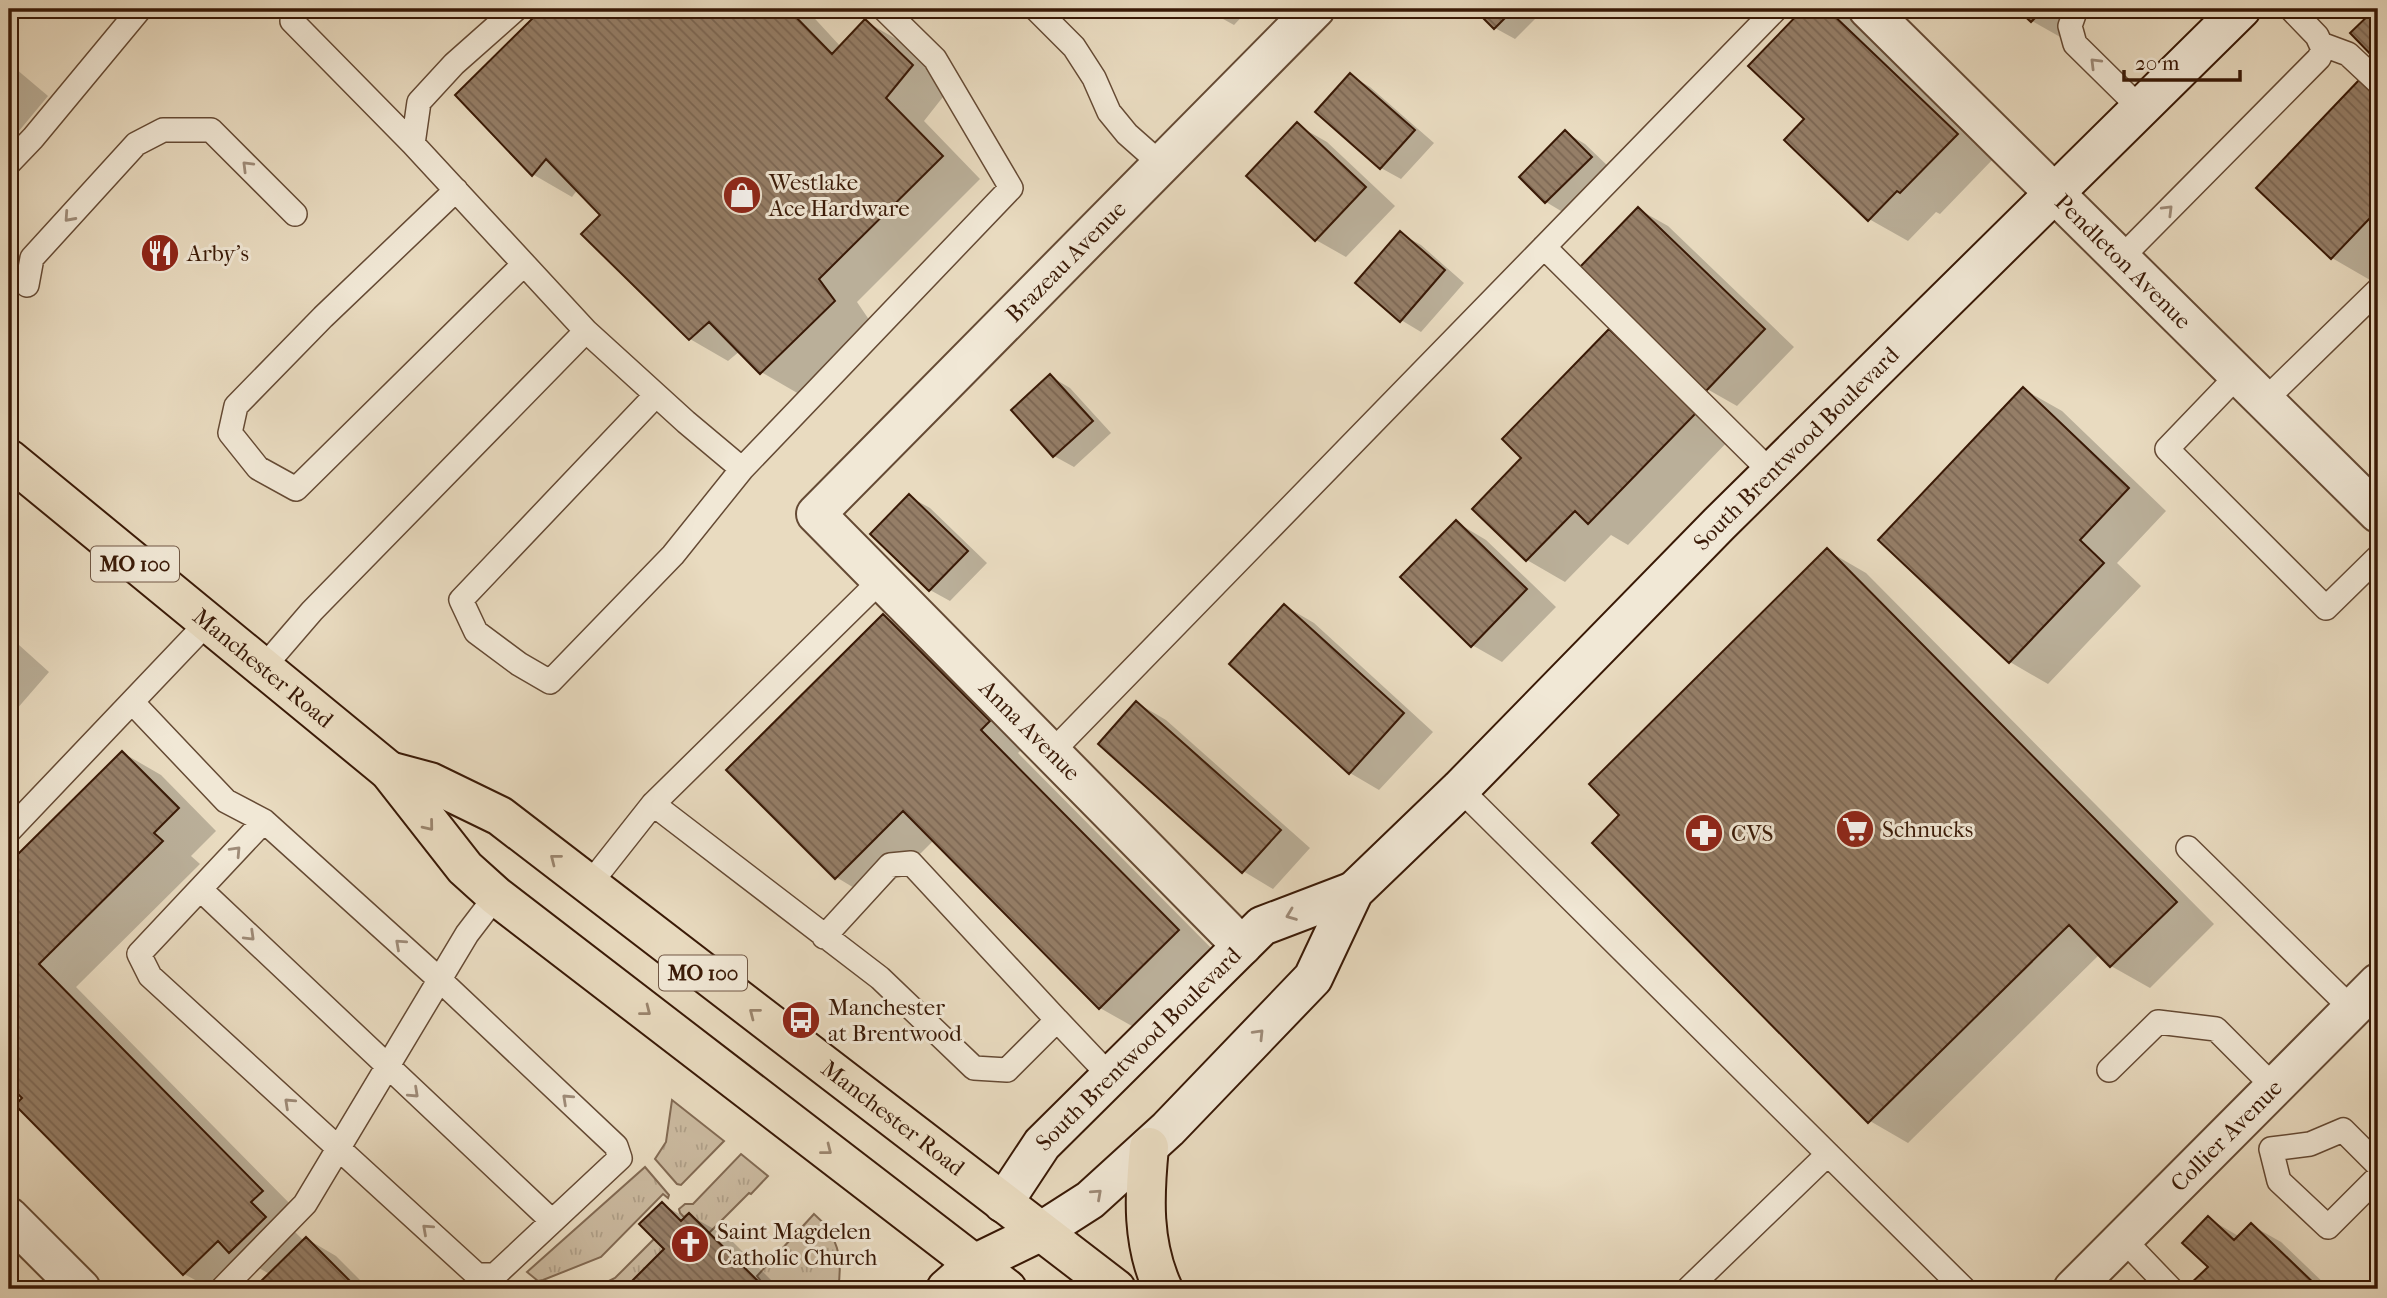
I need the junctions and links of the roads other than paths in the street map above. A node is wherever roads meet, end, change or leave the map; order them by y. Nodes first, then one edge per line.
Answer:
1 (140, 9) edge
2 (516, 9) edge
3 (884, 9) edge
4 (1036, 9) edge
5 (1315, 9) edge
6 (1776, 9) edge
7 (1870, 9) edge
8 (2076, 9) edge
9 (2241, 9) edge
10 (2291, 9) edge
11 (292, 21) dead end
12 (2321, 44) junction
13 (2378, 82) edge
14 (2141, 109) junction
15 (413, 144) junction
16 (9, 163) edge
17 (1162, 165) junction
18 (456, 190) junction
19 (2055, 194) junction
20 (295, 214) dead end
21 (1544, 247) junction
22 (2120, 259) junction
23 (524, 264) junction
24 (27, 285) dead end
25 (2378, 290) edge
26 (586, 331) junction
27 (2251, 387) junction
28 (656, 395) junction
29 (9, 459) edge
30 (742, 469) junction
31 (1772, 473) junction
32 (2378, 513) edge
33 (816, 514) joint
34 (2378, 557) edge
35 (881, 580) junction
36 (207, 623) junction
37 (262, 669) junction
38 (132, 702) junction
39 (1052, 752) junction
40 (388, 771) junction
41 (1461, 789) junction
42 (653, 804) junction
43 (264, 821) junction
44 (9, 831) edge
45 (2188, 849) dead end
46 (589, 886) junction
47 (200, 889) junction
48 (1354, 891) junction
49 (496, 896) junction
50 (824, 937) junction
51 (1242, 946) junction
52 (440, 980) junction
53 (2378, 983) edge
54 (2352, 1009) junction
55 (1057, 1020) junction
56 (388, 1068) junction
57 (2109, 1070) dead end
58 (1110, 1076) junction
59 (2274, 1087) junction
60 (2241, 1121) junction
61 (1149, 1147) junction
62 (339, 1149) junction
63 (2271, 1149) junction
64 (1828, 1154) junction
65 (2378, 1165) edge
66 (2378, 1177) edge
67 (1003, 1203) junction
68 (9, 1217) edge
69 (552, 1221) junction
70 (1040, 1232) junction
71 (2123, 1239) junction
72 (960, 1277) edge
73 (81, 1289) edge
74 (222, 1289) edge
75 (1007, 1289) edge
76 (1115, 1289) edge
77 (1163, 1289) edge
78 (1688, 1289) edge
79 (1964, 1289) edge
80 (2073, 1289) edge
81 (2171, 1289) edge

1 - 16 lane
2 - 15 lane
3 - 30 lane
4 - 17 lane
5 - 17 street, Brazeau Avenue
6 - 21 lane
7 - 19 street, Pendleton Avenue
14 -> 8 lane
9 - 14 street, South Brentwood Boulevard
10 - 12 lane
11 - 15 lane
12 - 13 lane
22 -> 12 lane
14 - 19 street, South Brentwood Boulevard
15 - 18 lane
17 - 33 street, Brazeau Avenue
18 - 23 lane
18 - 23 lane
19 - 22 street, Pendleton Avenue
19 - 31 street, South Brentwood Boulevard
20 -> 24 lane
21 - 31 lane
21 - 39 lane
22 - 27 street, Pendleton Avenue
23 - 26 lane
25 - 27 lane
26 - 28 lane
26 - 37 lane
27 - 32 street, Pendleton Avenue
27 - 34 lane
28 - 30 lane
28 - 30 lane
29 - 36 main road, Manchester Road / MO 100
31 - 41 street, South Brentwood Boulevard
33 - 35 street, Anna Avenue
35 - 39 street, Anna Avenue
35 - 42 lane
36 - 37 main road, Manchester Road / MO 100
36 - 38 lane
37 - 40 main road, Manchester Road / MO 100
38 - 43 lane
38 - 44 lane
39 - 51 street, Anna Avenue
46 -> 40 main road, Manchester Road / MO 100
40 -> 49 main road, Manchester Road / MO 100
41 - 48 street, South Brentwood Boulevard
41 - 64 lane
42 - 46 lane
42 - 50 lane
47 -> 43 lane
52 -> 43 lane
45 - 54 lane
67 -> 46 main road, Manchester Road / MO 100
47 -> 56 lane
62 -> 47 lane
48 -> 51 street, South Brentwood Boulevard
61 -> 48 street, South Brentwood Boulevard
49 - 52 lane
49 -> 72 main road, Manchester Road / MO 100
50 - 55 lane
50 - 55 lane
51 - 58 street, South Brentwood Boulevard
52 - 56 lane
69 -> 52 lane
53 - 54 street, Collier Avenue
54 - 59 street, Collier Avenue
55 - 58 lane
56 - 62 lane
56 -> 69 lane
57 - 59 lane
58 - 67 street, South Brentwood Boulevard
59 - 60 street, Collier Avenue
60 - 63 lane
60 - 71 street, Collier Avenue
70 -> 61 street, South Brentwood Boulevard
61 - 77 main road
69 -> 62 lane
62 - 74 lane
63 - 65 lane
63 - 66 lane
64 - 78 lane
64 - 79 lane
67 - 70 main road, Manchester Road / MO 100
67 - 72 main road, South Brentwood Boulevard
68 - 73 street
70 - 72 main road, South Brentwood Boulevard
70 - 76 main road, Manchester Road / MO 100
71 - 80 street, Collier Avenue
71 - 81 lane
72 - 75 main road, Manchester Road / MO 100

